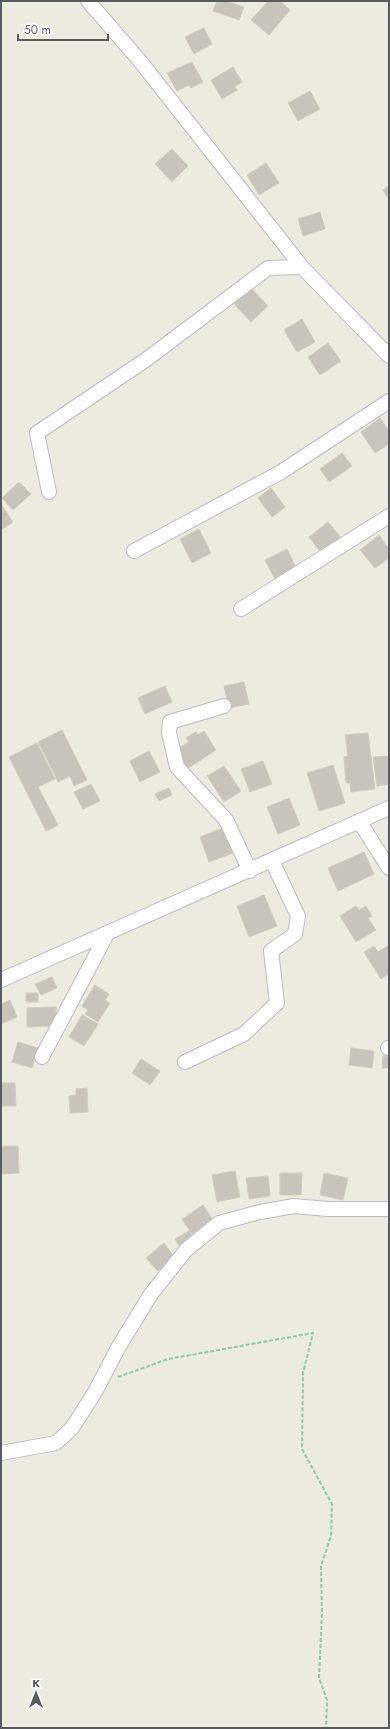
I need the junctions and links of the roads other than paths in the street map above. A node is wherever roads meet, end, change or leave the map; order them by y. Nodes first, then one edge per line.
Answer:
1 (88, 1) edge
2 (302, 267) junction
3 (389, 356) edge
4 (389, 401) edge
5 (49, 492) dead end
6 (389, 516) edge
7 (134, 551) dead end
8 (241, 609) dead end
9 (224, 706) dead end
10 (389, 808) edge
11 (359, 821) junction
12 (272, 861) junction
13 (389, 868) edge
14 (250, 871) junction
15 (107, 934) junction
16 (1, 980) edge
17 (42, 1057) dead end
18 (185, 1062) dead end
19 (389, 1209) edge
20 (1, 1453) edge

1 - 2 street
2 - 3 street
2 - 5 street
4 - 7 street
6 - 8 street
9 - 14 street
10 - 11 street
11 - 12 street
11 - 13 street
12 - 14 street
12 - 18 street
14 - 15 street
15 - 16 street
15 - 17 street
19 - 20 street

